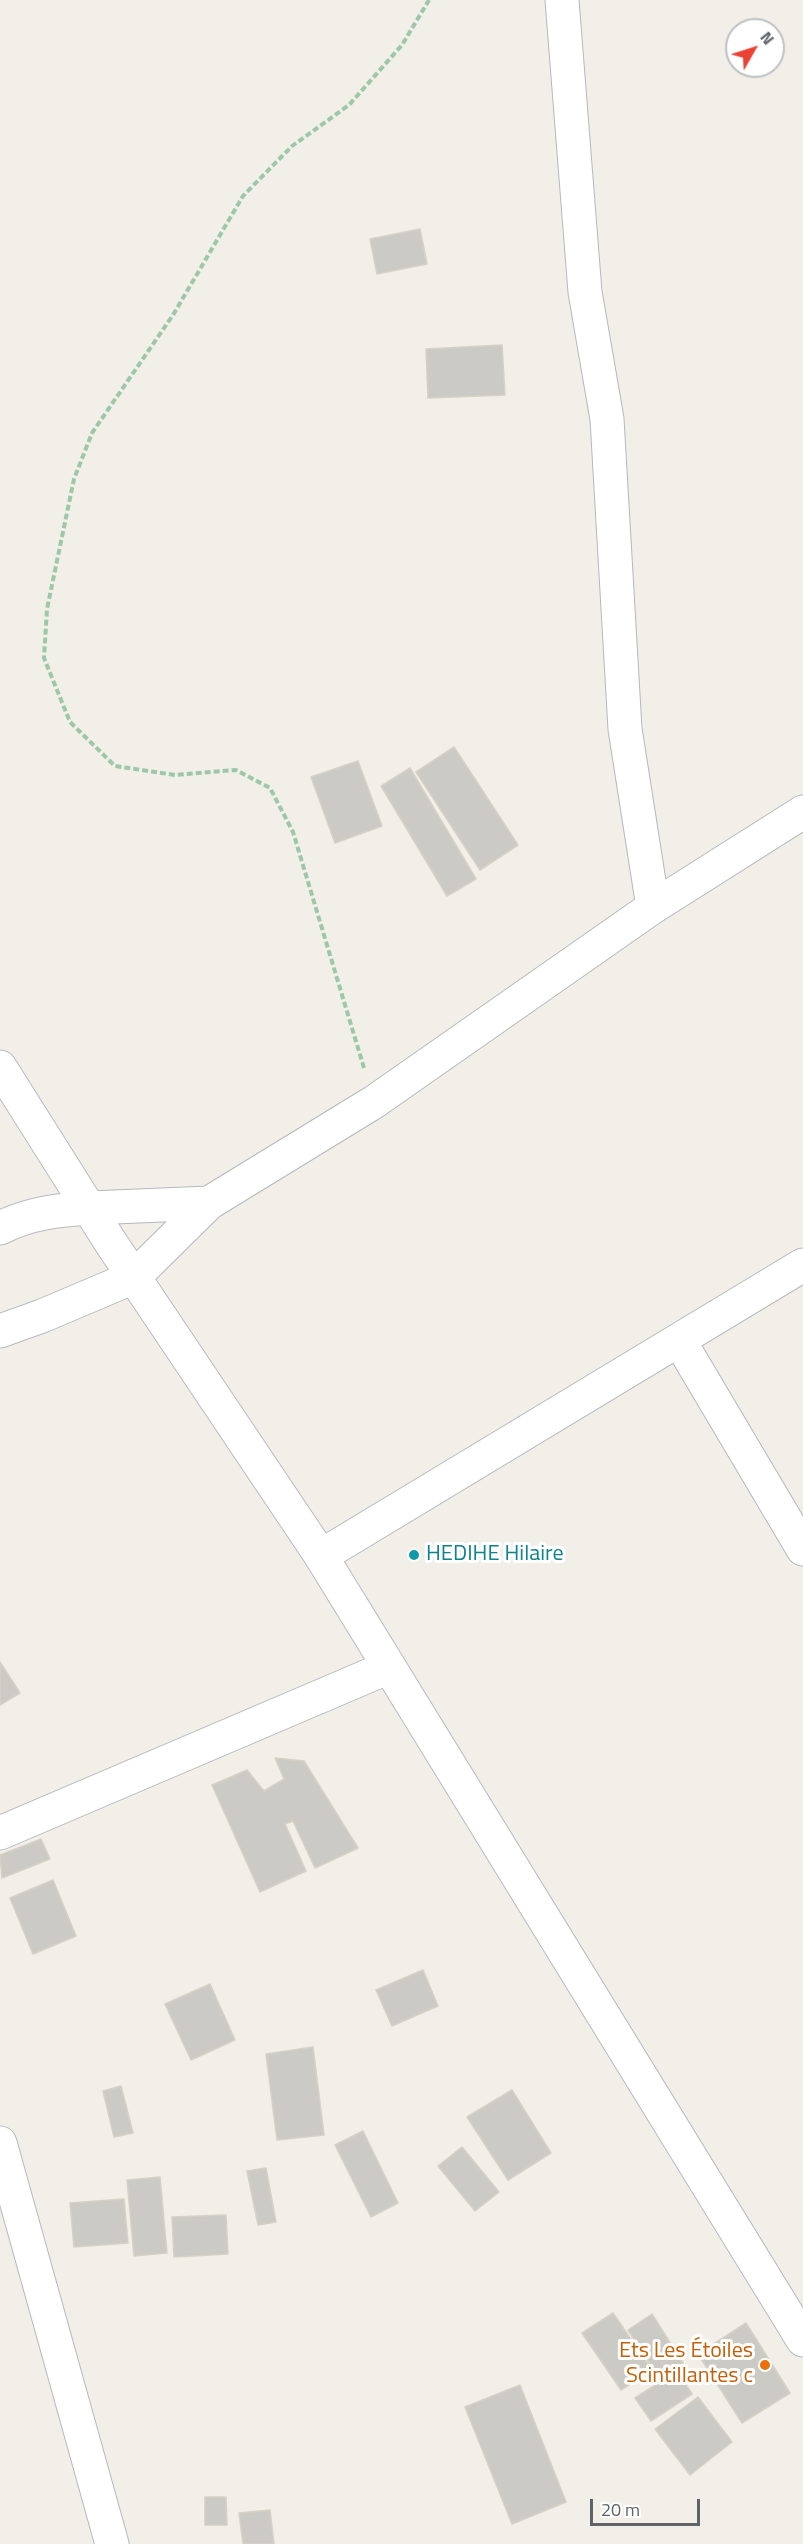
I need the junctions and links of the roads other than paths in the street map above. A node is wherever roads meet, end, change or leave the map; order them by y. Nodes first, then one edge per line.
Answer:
1 (562, 0) edge
2 (803, 812) edge
3 (653, 907) junction
4 (0, 1067) edge
5 (209, 1203) junction
6 (91, 1208) junction
7 (0, 1228) edge
8 (803, 1265) edge
9 (134, 1277) junction
10 (0, 1331) edge
11 (679, 1340) junction
12 (803, 1549) edge
13 (321, 1556) junction
14 (389, 1667) junction
15 (0, 1833) edge
16 (0, 2143) edge
17 (803, 2340) edge
18 (112, 2544) edge

1 - 3 street
2 - 3 street
3 - 5 street
4 - 6 street
5 - 6 street
5 - 9 street
6 - 7 street
6 - 9 street
8 - 11 street
9 - 10 street
9 - 13 street
11 - 12 street
11 - 13 street
13 - 14 street
14 - 15 street
14 - 17 street
16 - 18 street

